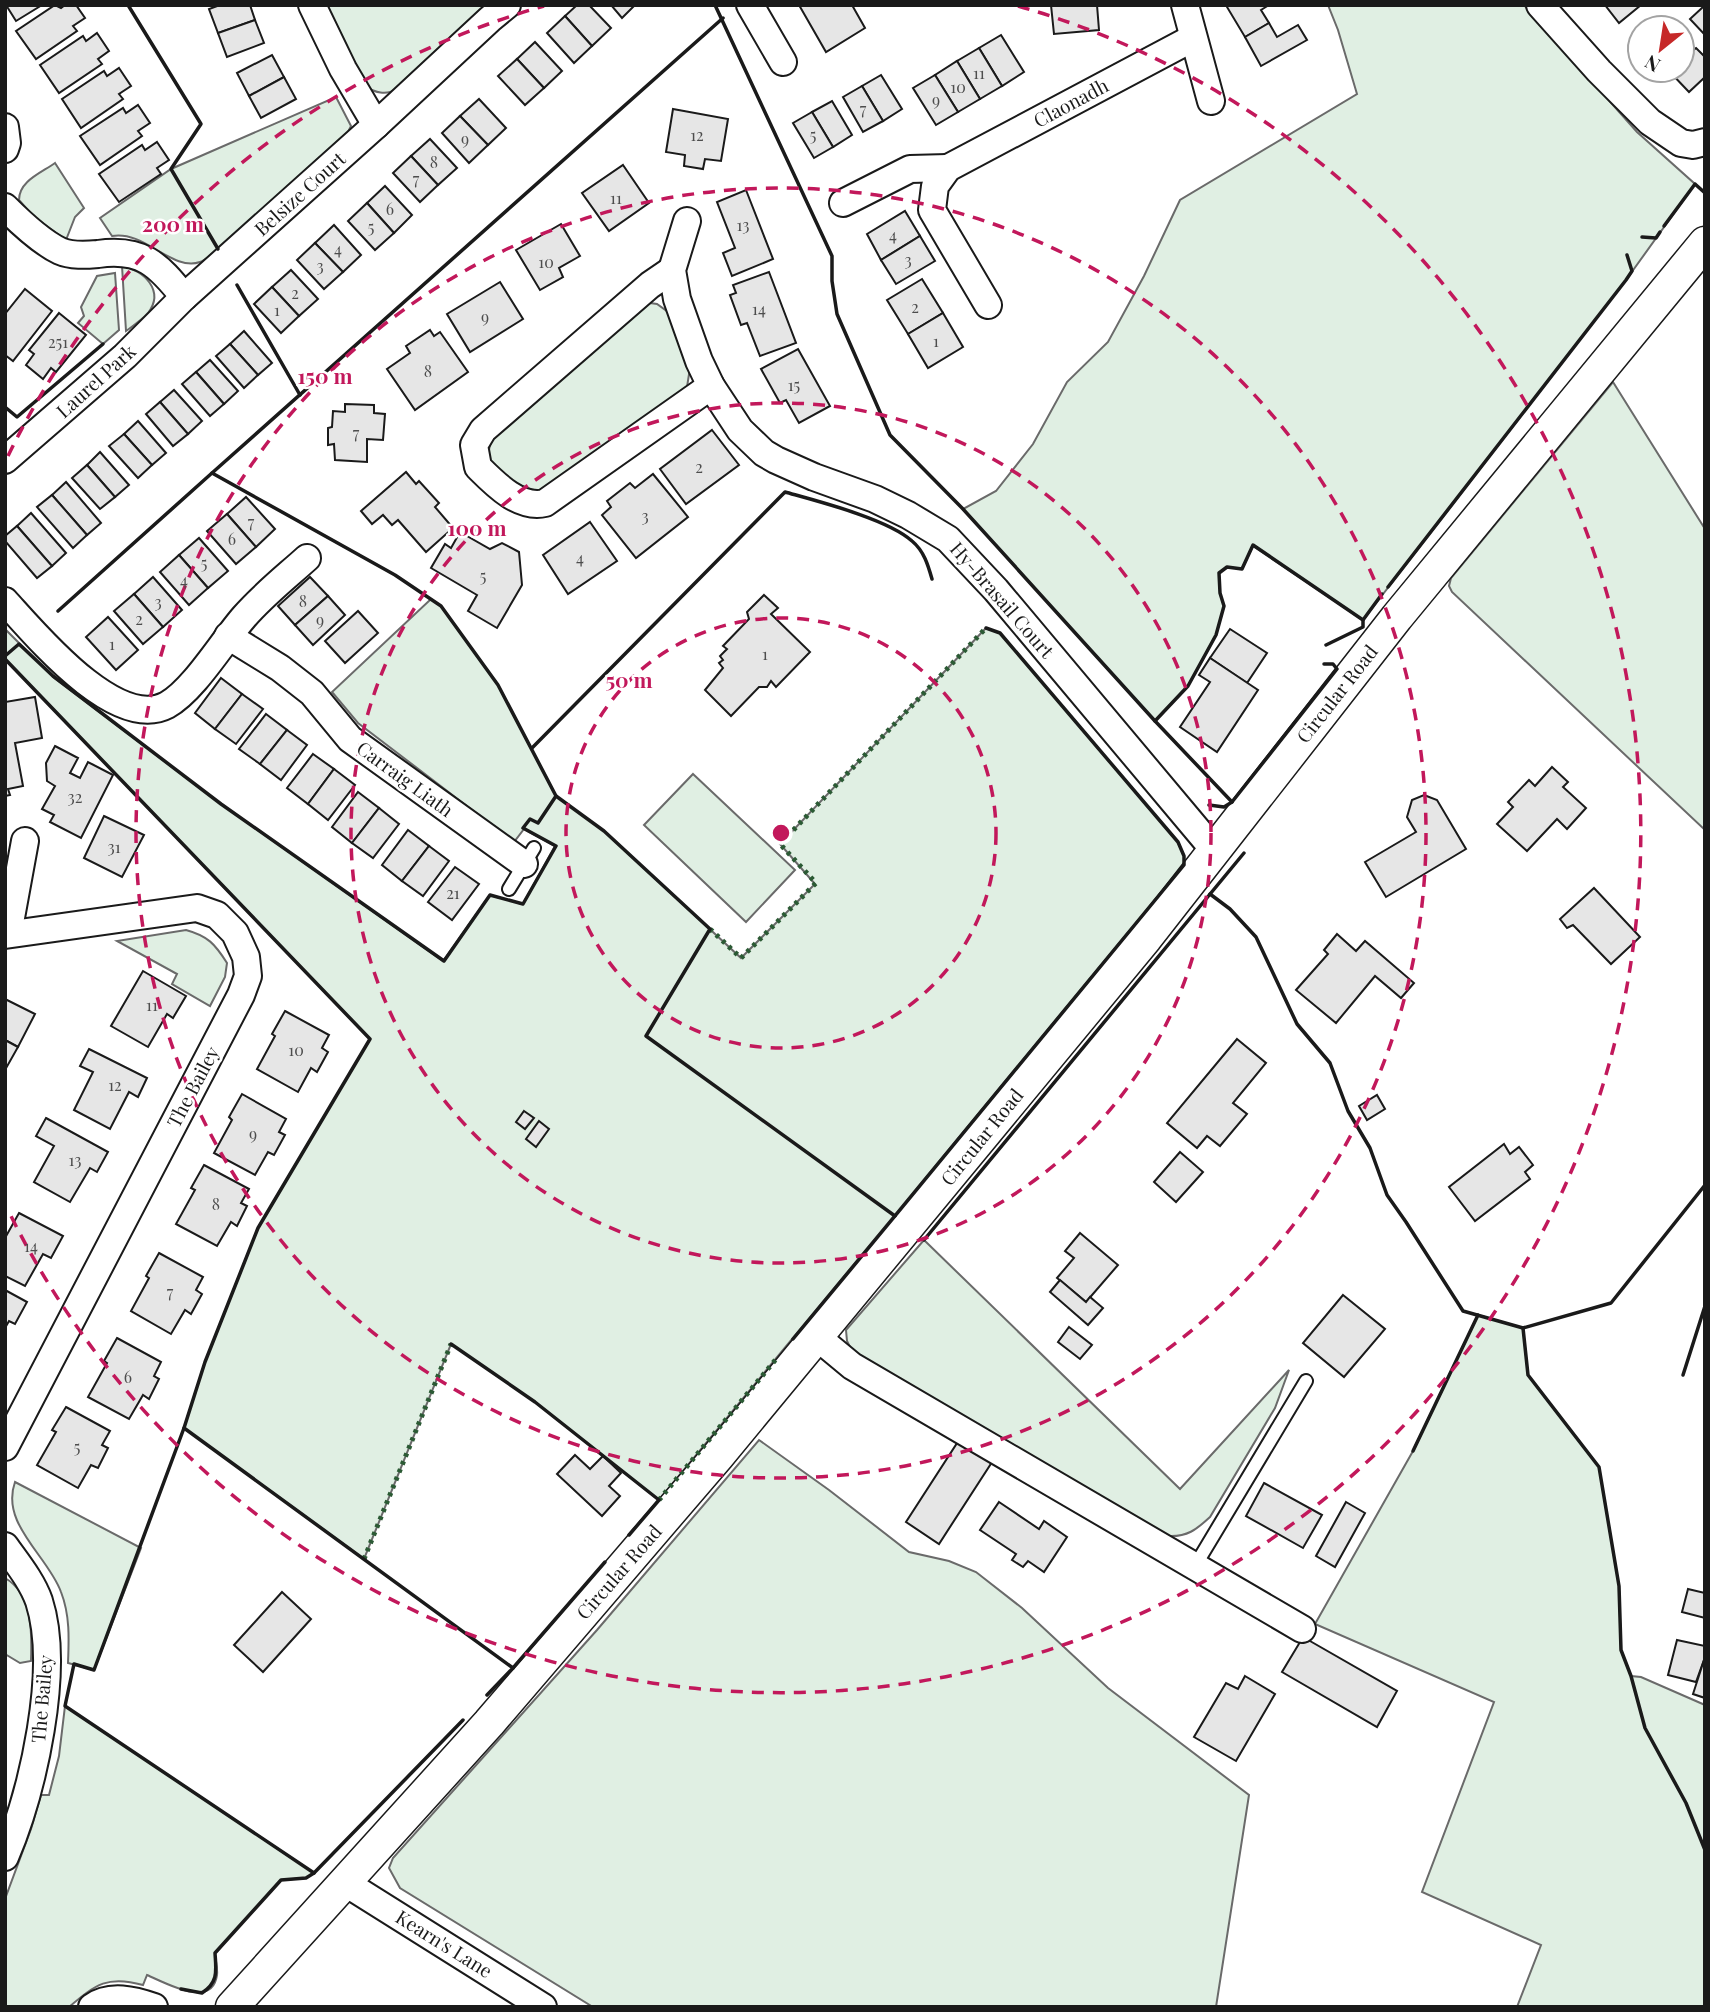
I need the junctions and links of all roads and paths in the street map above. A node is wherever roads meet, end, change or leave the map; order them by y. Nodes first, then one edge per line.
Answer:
1 (312, 5) edge
2 (507, 5) edge
3 (750, 5) edge
4 (1185, 5) edge
5 (1541, 5) edge
6 (1193, 38) junction
7 (783, 62) dead end
8 (1211, 101) dead end
9 (376, 125) junction
10 (5, 127) edge
11 (1705, 142) edge
12 (5, 149) edge
13 (948, 168) junction
14 (843, 203) dead end
15 (5, 207) edge
16 (687, 221) dead end
17 (1705, 243) edge
18 (224, 262) joint
19 (672, 270) junction
20 (184, 297) junction
21 (988, 305) dead end
22 (711, 386) junction
23 (5, 460) edge
24 (307, 558) dead end
25 (5, 601) edge
26 (228, 636) junction
27 (25, 842) dead end
28 (1215, 851) junction
29 (529, 856) joint
30 (509, 889) dead end
31 (7, 934) edge
32 (817, 1337) junction
33 (1306, 1381) dead end
34 (5, 1447) edge
35 (5, 1546) edge
36 (1195, 1566) junction
37 (1302, 1629) dead end
38 (5, 1857) edge
39 (344, 1882) junction
40 (92, 2007) edge
41 (153, 2007) edge
42 (232, 2007) edge
43 (543, 2007) edge

1 - 9 street
2 - 9 street, Belsize Court
3 - 7 street
4 - 6 street
5 - 11 street
6 - 8 street
6 - 13 street, Claonadh
9 - 18 street, Belsize Court
10 - 12 street
13 - 14 street, Claonadh
13 - 21 street
15 - 20 street
16 - 19 street
17 - 28 street, Circular Road
18 - 20 street, Laurel Park
19 - 22 street, Hy-Brasail Court
19 - 22 street
20 - 23 street, Laurel Park
22 - 28 street, Hy-Brasail Court
24 - 26 street
25 - 26 street
26 - 29 street, Carraig Liath
27 - 31 street, The Bailey
28 - 32 street, Circular Road
29 - 30 lane
31 - 34 street, The Bailey
32 - 36 street
32 - 39 street, Circular Road
33 - 36 lane
35 - 38 street, The Bailey
36 - 37 street
39 - 42 street, Circular Road
39 - 43 street, Kearn's Lane
40 - 41 street

